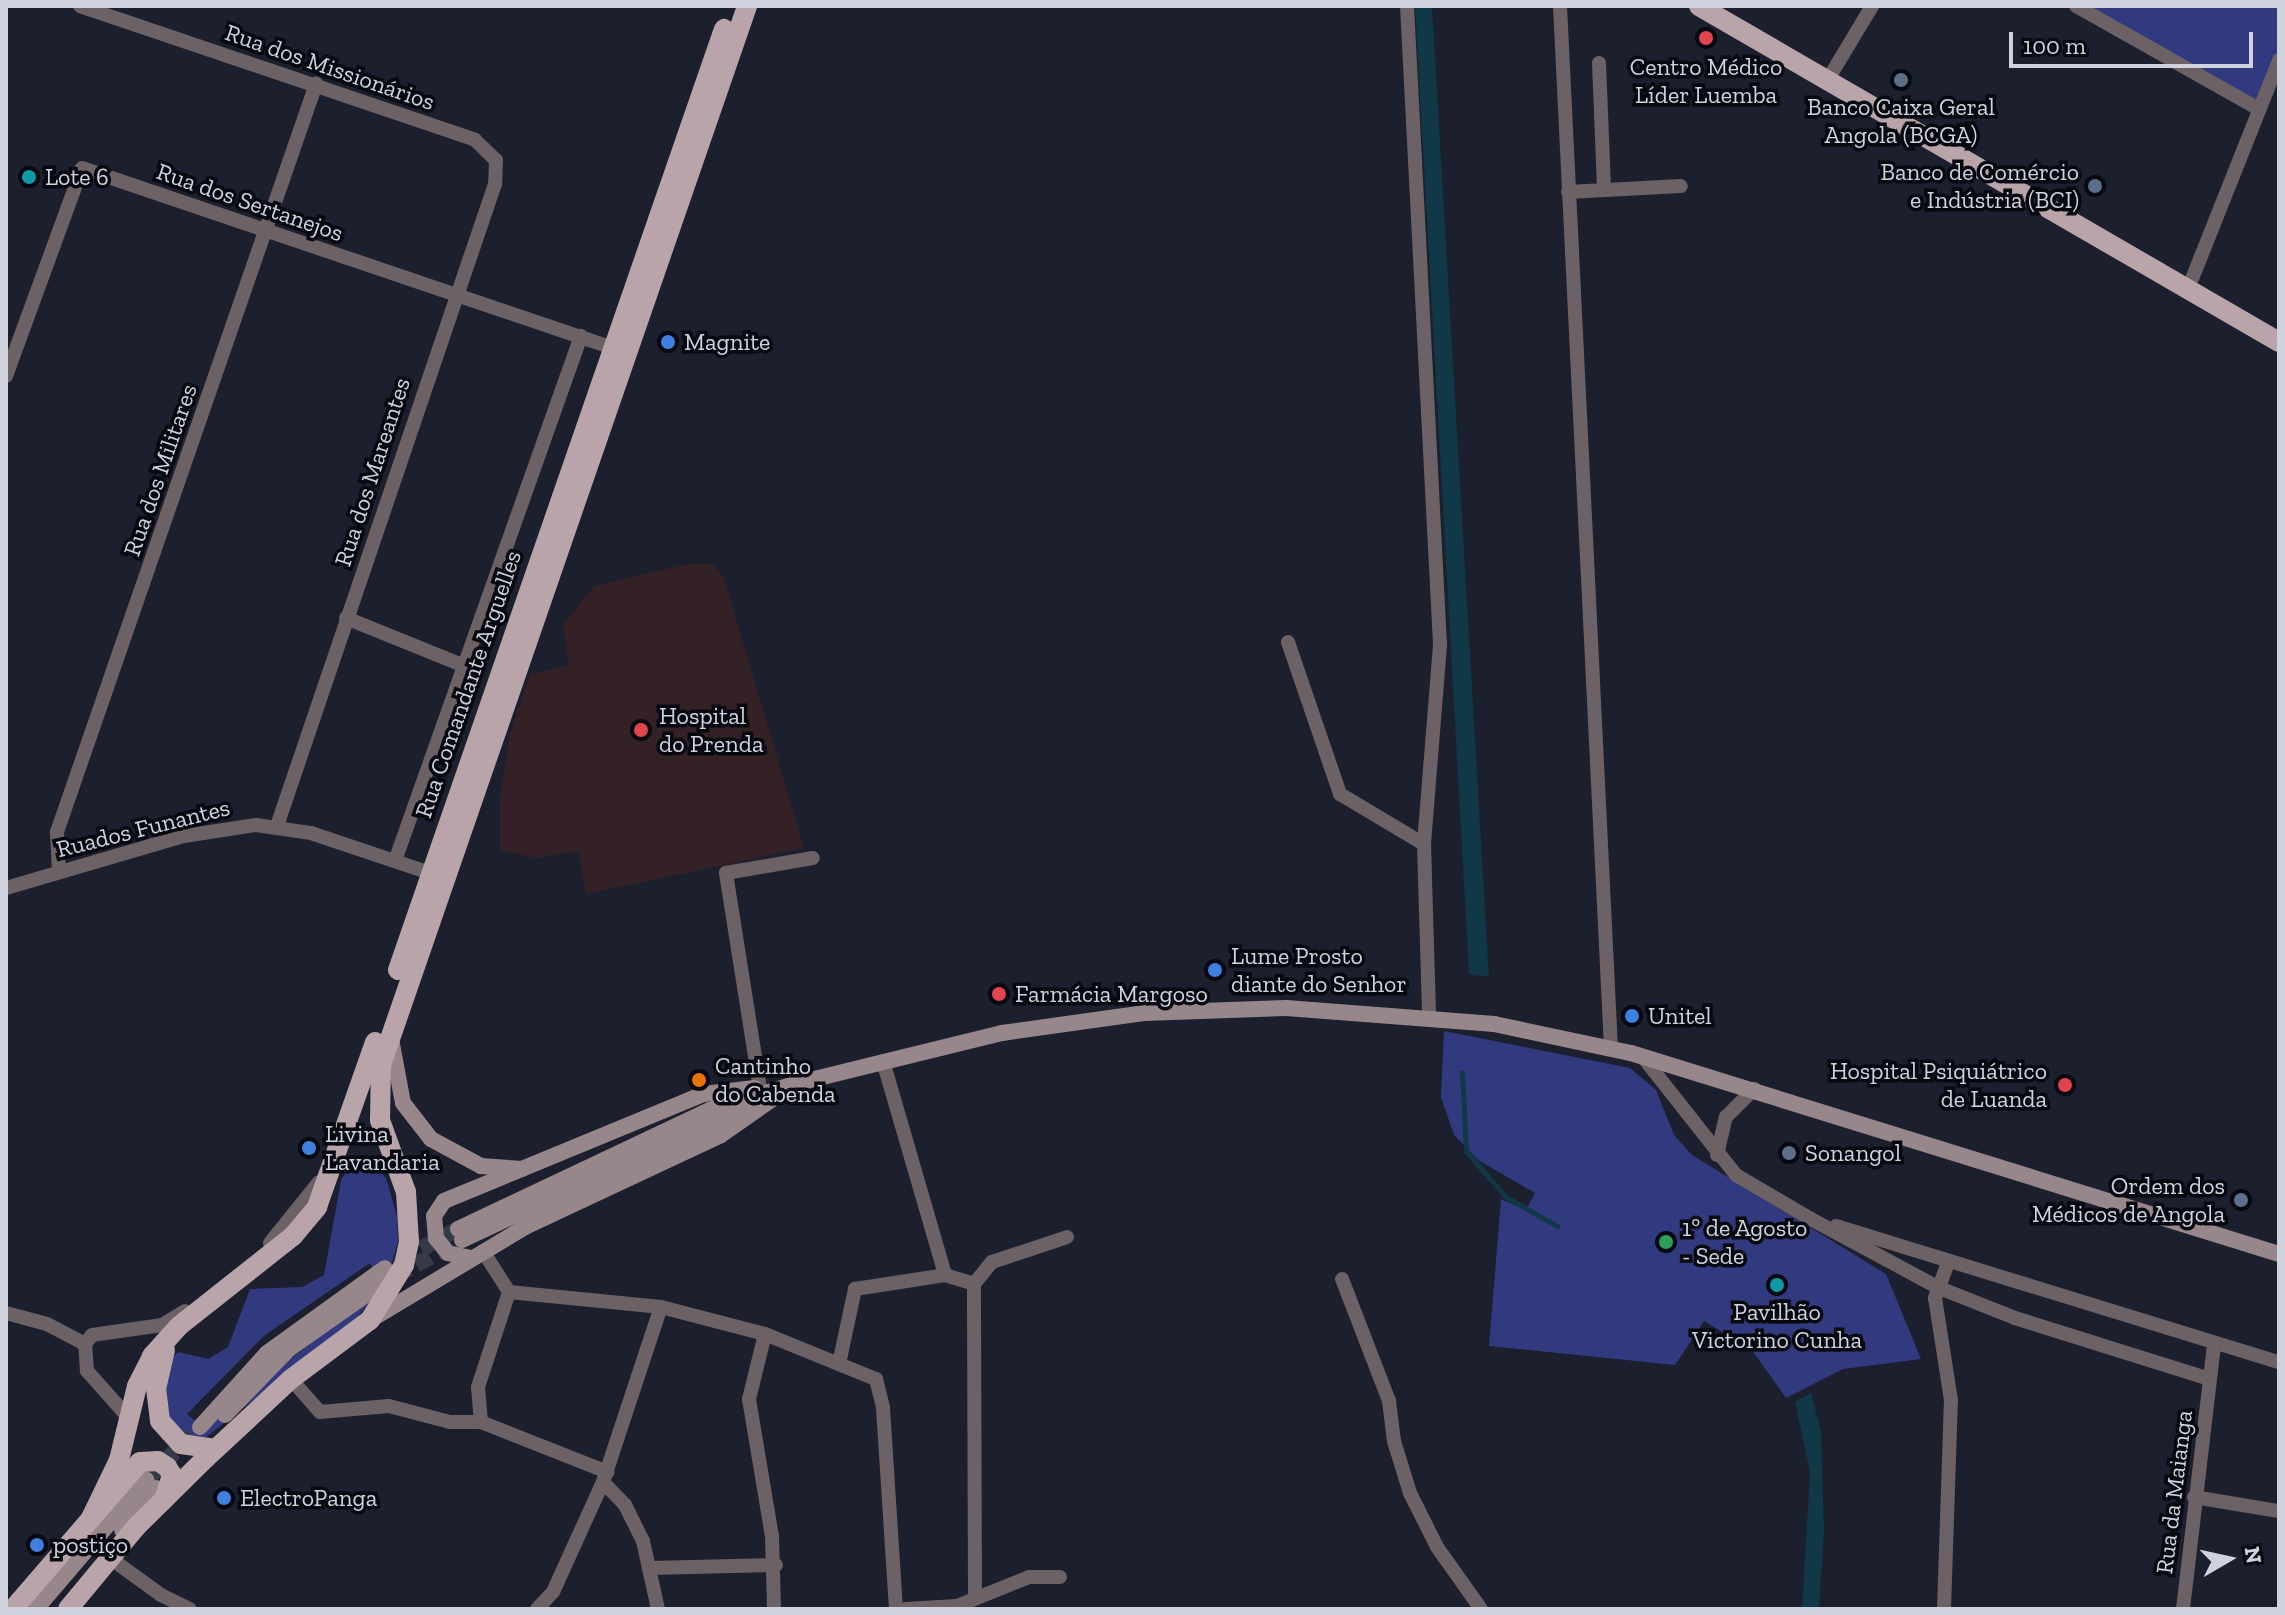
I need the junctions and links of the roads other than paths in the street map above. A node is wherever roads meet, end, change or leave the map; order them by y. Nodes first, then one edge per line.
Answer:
1 (80, 6) edge
2 (732, 6) edge
3 (747, 6) edge
4 (1407, 6) edge
5 (1560, 6) edge
6 (1699, 6) edge
7 (1719, 6) edge
8 (1872, 6) edge
9 (2076, 6) edge
10 (2279, 60) edge
11 (1599, 63) dead end
12 (1833, 71) junction
13 (316, 84) junction
14 (2259, 109) junction
15 (475, 140) joint
16 (1681, 186) dead end
17 (1604, 190) junction
18 (1568, 192) junction
19 (267, 231) junction
20 (2192, 279) junction
21 (454, 295) junction
22 (2279, 327) edge
23 (581, 336) junction
24 (2279, 342) edge
25 (613, 348) junction
26 (6, 376) edge
27 (346, 618) junction
28 (1288, 642) dead end
29 (465, 666) junction
30 (277, 826) junction
31 (1424, 844) junction
32 (396, 858) junction
33 (813, 858) dead end
34 (59, 872) junction
35 (430, 873) junction
36 (6, 888) edge
37 (1429, 1017) junction
38 (390, 1035) junction
39 (1611, 1049) junction
40 (1642, 1056) junction
41 (883, 1061) junction
42 (796, 1083) junction
43 (760, 1088) junction
44 (1754, 1089) junction
45 (342, 1144) junction
46 (1717, 1155) junction
47 (535, 1168) junction
48 (1809, 1218) junction
49 (460, 1234) tunnel mouth
50 (1067, 1237) dead end
51 (477, 1254) junction
52 (2279, 1254) edge
53 (1949, 1260) junction
54 (388, 1273) tunnel mouth
55 (945, 1275) junction
56 (1342, 1279) dead end
57 (974, 1284) junction
58 (1937, 1287) junction
59 (509, 1292) junction
60 (661, 1307) junction
61 (6, 1313) edge
62 (370, 1320) junction
63 (179, 1326) junction
64 (765, 1334) junction
65 (85, 1344) junction
66 (2214, 1345) junction
67 (2279, 1362) edge
68 (839, 1364) junction
69 (291, 1379) junction
70 (2210, 1379) junction
71 (128, 1417) junction
72 (481, 1422) junction
73 (208, 1436) junction
74 (605, 1477) junction
75 (156, 1489) junction
76 (2194, 1497) junction
77 (2279, 1511) edge
78 (91, 1518) junction
79 (110, 1558) junction
80 (776, 1565) junction
81 (650, 1568) junction
82 (1060, 1577) dead end
83 (975, 1595) junction
84 (957, 1608) edge
85 (13, 1609) edge
86 (36, 1609) edge
87 (58, 1609) edge
88 (68, 1609) edge
89 (190, 1609) edge
90 (537, 1609) edge
91 (658, 1609) edge
92 (774, 1609) edge
93 (896, 1609) edge
94 (905, 1609) edge
95 (1481, 1609) edge
96 (1944, 1609) edge
97 (2183, 1609) edge

1 - 13 street, Rua dos Missionários
2 - 25 main road, Rua Comandante Arguelles
3 - 38 main road, Rua Comandante Arguelles
4 - 31 street
5 - 18 street
6 - 24 main road
7 - 12 main road
8 - 12 street
9 - 14 street
10 - 14 street
11 - 17 street
12 - 20 main road
13 - 15 street, Rua dos Missionários
13 - 19 street, Rua dos Militares
14 - 20 street
15 - 21 street, Rua dos Mareantes
16 - 17 street
17 - 18 street
18 - 39 street
19 - 21 street, Rua dos Sertanejos
19 - 26 street, Rua dos Sertanejos
19 - 34 street, Rua dos Militares
20 - 22 main road
21 - 23 street, Rua dos Sertanejos
21 - 27 street, Rua dos Mareantes
23 - 25 street, Rua dos Sertanejos
23 - 29 street
25 - 35 main road, Rua Comandante Arguelles
27 - 29 street
27 - 30 street, Rua dos Mareantes
28 - 31 street
29 - 32 street
30 - 32 street, Ruados Funantes
30 - 34 street, Ruados Funantes
31 - 37 street
32 - 35 street, Ruados Funantes
33 - 43 street
34 - 36 street, Ruados Funantes
35 - 45 main road, Rua Comandante Arguelles
37 - 39 main road
37 - 41 main road
38 - 47 main road, Rua Comandante Arguelles
38 - 62 main road
39 - 40 main road
40 - 44 main road
40 - 46 street
41 - 42 main road
41 - 55 street
42 - 43 main road
42 - 49 main road
42 - 51 main road
43 - 47 main road
44 - 46 street
44 - 52 main road
45 - 63 main road, Rua Comandante Arguelles
45 - 65 street
46 - 48 street
47 - 51 main road
48 - 53 street
48 - 58 street
50 - 57 street
51 - 59 street
51 - 62 main road
53 - 58 street
53 - 66 street
54 - 73 main road
55 - 57 street
55 - 68 street
56 - 95 street
57 - 83 street
58 - 70 street
58 - 96 street
59 - 60 street
59 - 72 street
60 - 64 street
60 - 74 street
61 - 65 street
62 - 69 main road
63 - 71 main road
63 - 73 main road
64 - 68 street
64 - 80 street
65 - 71 street
66 - 67 street
66 - 70 street, Rua da Maianga
68 - 93 street
69 - 72 street
69 - 73 main road
70 - 76 street, Rua da Maianga
71 - 78 main road
72 - 74 street
73 - 75 main road
74 - 81 street
74 - 90 street
75 - 78 main road
75 - 79 main road
75 - 86 main road
75 - 87 main road
76 - 77 street
76 - 97 street, Rua da Maianga
78 - 85 main road
79 - 88 main road
79 - 89 street
80 - 81 street
80 - 92 street
81 - 91 street
82 - 83 street
83 - 84 street
84 - 94 street

